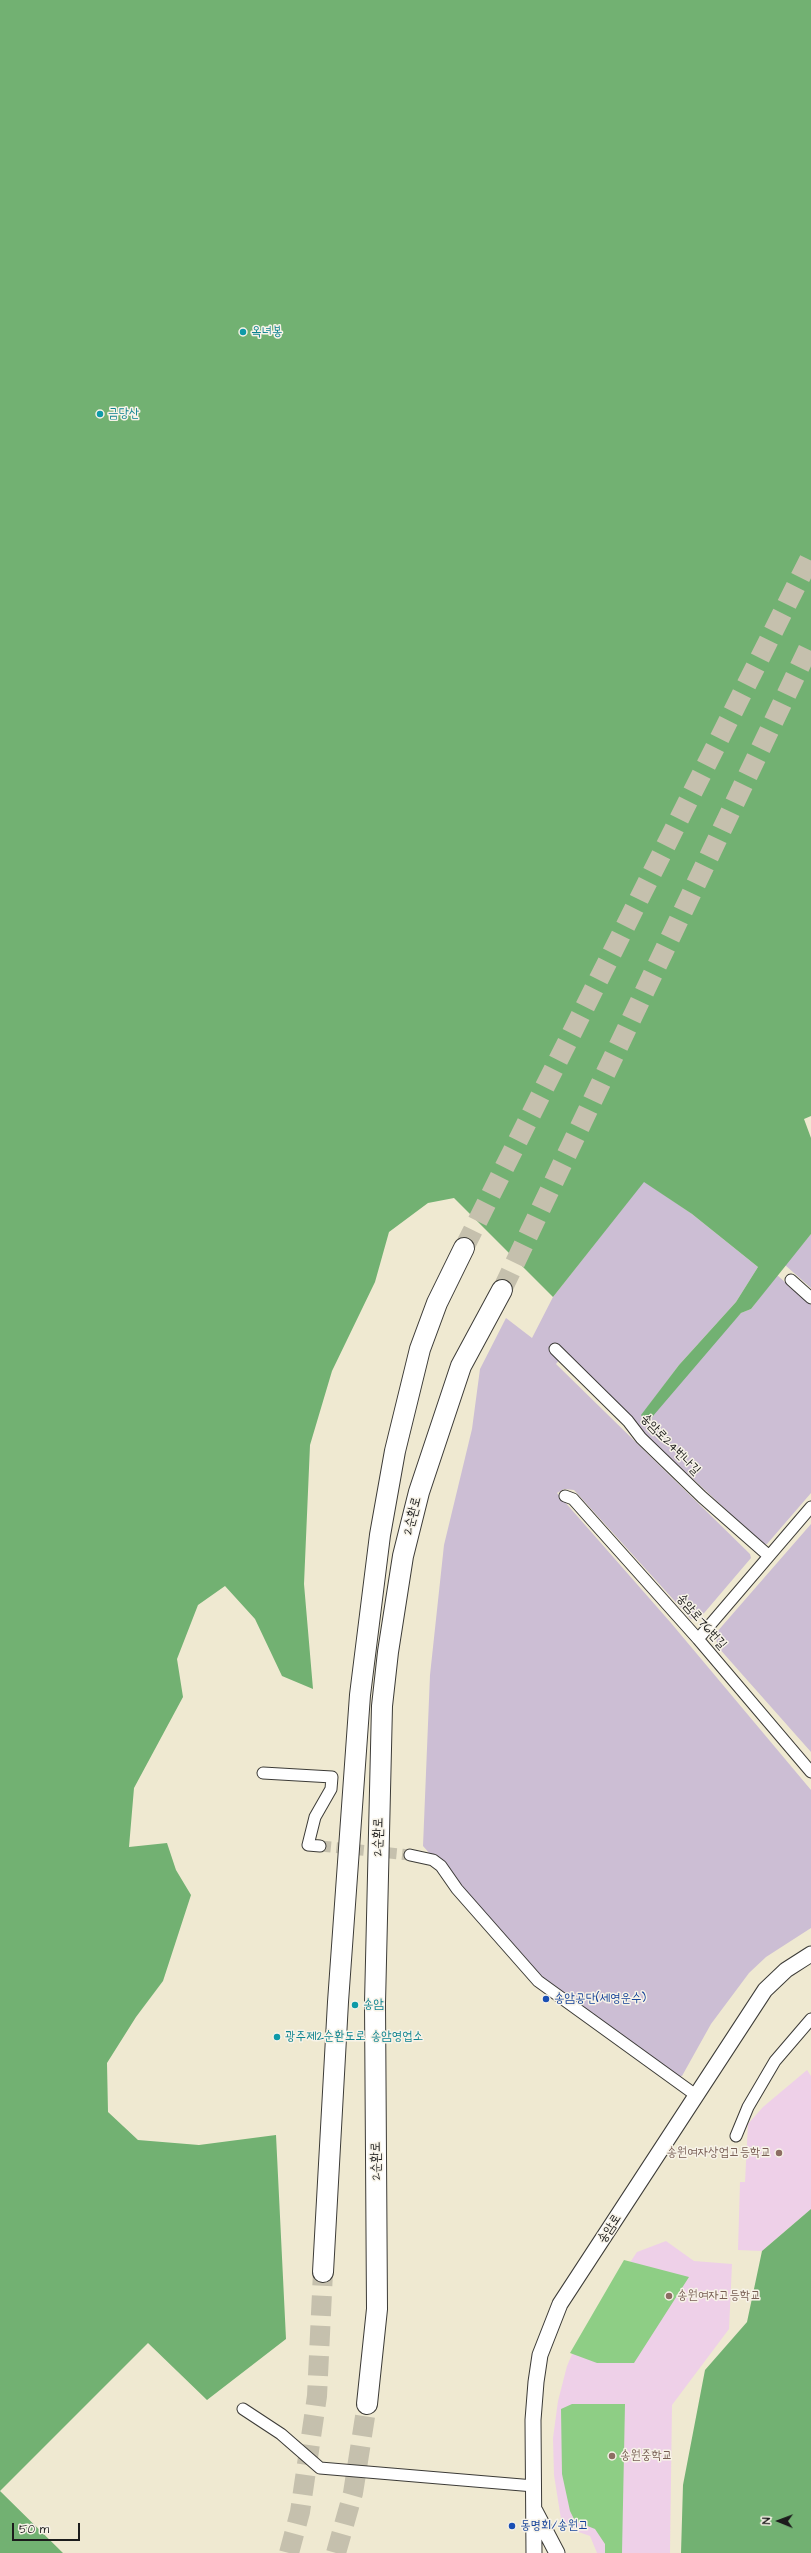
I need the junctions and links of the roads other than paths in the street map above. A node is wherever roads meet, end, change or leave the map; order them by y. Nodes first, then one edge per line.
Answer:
1 (464, 1248) tunnel mouth
2 (791, 1280) dead end
3 (502, 1290) tunnel mouth
4 (811, 1298) edge
5 (555, 1350) dead end
6 (565, 1496) dead end
7 (811, 1507) edge
8 (769, 1556) junction
9 (698, 1639) junction
10 (811, 1772) edge
11 (263, 1773) dead end
12 (320, 1846) tunnel mouth
13 (410, 1855) tunnel mouth
14 (811, 1954) edge
15 (811, 2019) edge
16 (697, 2096) junction
17 (736, 2136) dead end
18 (323, 2272) tunnel mouth
19 (367, 2404) tunnel mouth
20 (243, 2409) dead end
21 (534, 2486) junction
22 (534, 2508) junction
23 (534, 2553) edge
24 (557, 2553) edge

1 - 18 highway
2 - 4 street
3 - 19 highway, 2순환로
5 - 8 street, 송암로24번나길
6 - 9 street, 송암로76번길
7 - 8 street
8 - 9 street
9 - 10 street, 송암로76번길
11 - 12 street
13 - 16 street
14 - 16 main road, 송암로
15 - 17 street
16 - 21 main road, 송암로
20 - 21 street
21 - 22 main road, 송암로
22 - 23 main road, 송암로
22 - 24 main road

